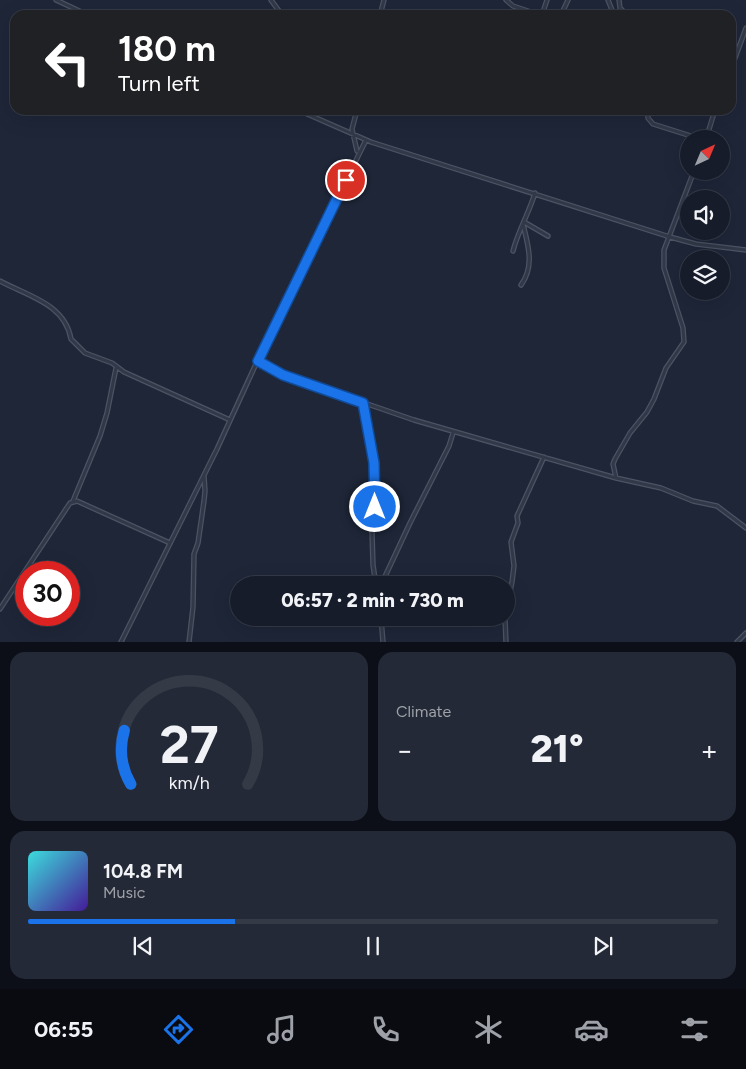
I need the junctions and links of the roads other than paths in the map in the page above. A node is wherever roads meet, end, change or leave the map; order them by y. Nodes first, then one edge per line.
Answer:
1 (56, 0) edge
2 (506, 0) edge
3 (77, 10) edge
4 (525, 10) edge
5 (746, 28) edge
6 (736, 55) edge
7 (309, 115) edge
8 (356, 115) edge
9 (648, 115) edge
10 (714, 115) edge
11 (709, 130) edge
12 (680, 133) edge
13 (353, 134) junction
14 (364, 139) junction
15 (371, 142) junction
16 (362, 149) junction
17 (357, 151) junction
18 (356, 157) junction
19 (691, 180) edge
20 (535, 193) junction
21 (524, 223) junction
22 (548, 236) dead end
23 (670, 237) junction
24 (746, 250) edge
25 (513, 251) dead end
26 (0, 281) edge
27 (521, 285) dead end
28 (258, 361) junction
29 (116, 368) junction
30 (363, 403) junction
31 (230, 420) junction
32 (453, 433) junction
33 (544, 457) junction
34 (204, 475) junction
35 (616, 478) junction
36 (73, 501) junction
37 (746, 528) edge
38 (170, 543) junction
39 (375, 576) edge
40 (385, 576) edge
41 (512, 576) edge
42 (0, 609) edge
43 (382, 626) edge
44 (505, 626) edge
45 (746, 633) edge
46 (121, 642) edge
47 (189, 642) edge
48 (383, 642) edge
49 (506, 642) edge
50 (737, 642) edge

1 - 3 street
2 - 4 street
5 - 6 street
7 - 13 street
8 - 13 street
9 - 12 street
10 - 11 street
13 - 14 street
13 - 17 street
14 - 15 street
14 - 16 street
14 - 17 street
15 - 16 street
15 - 20 street
16 - 18 street
17 - 18 street
18 - 28 street
19 - 23 street
20 - 21 street
20 - 23 street
21 - 22 street
21 - 25 street
21 - 27 street
23 - 24 street
23 - 35 street
26 - 29 street
28 - 30 street
28 - 31 street
29 - 31 street
29 - 36 street
30 - 32 street
30 - 39 street
31 - 34 street
32 - 33 street
32 - 40 street
33 - 35 street
33 - 41 street
34 - 38 street
34 - 47 street
35 - 37 street
36 - 38 street
36 - 42 street
38 - 46 street
43 - 48 street
44 - 49 street
45 - 50 street

